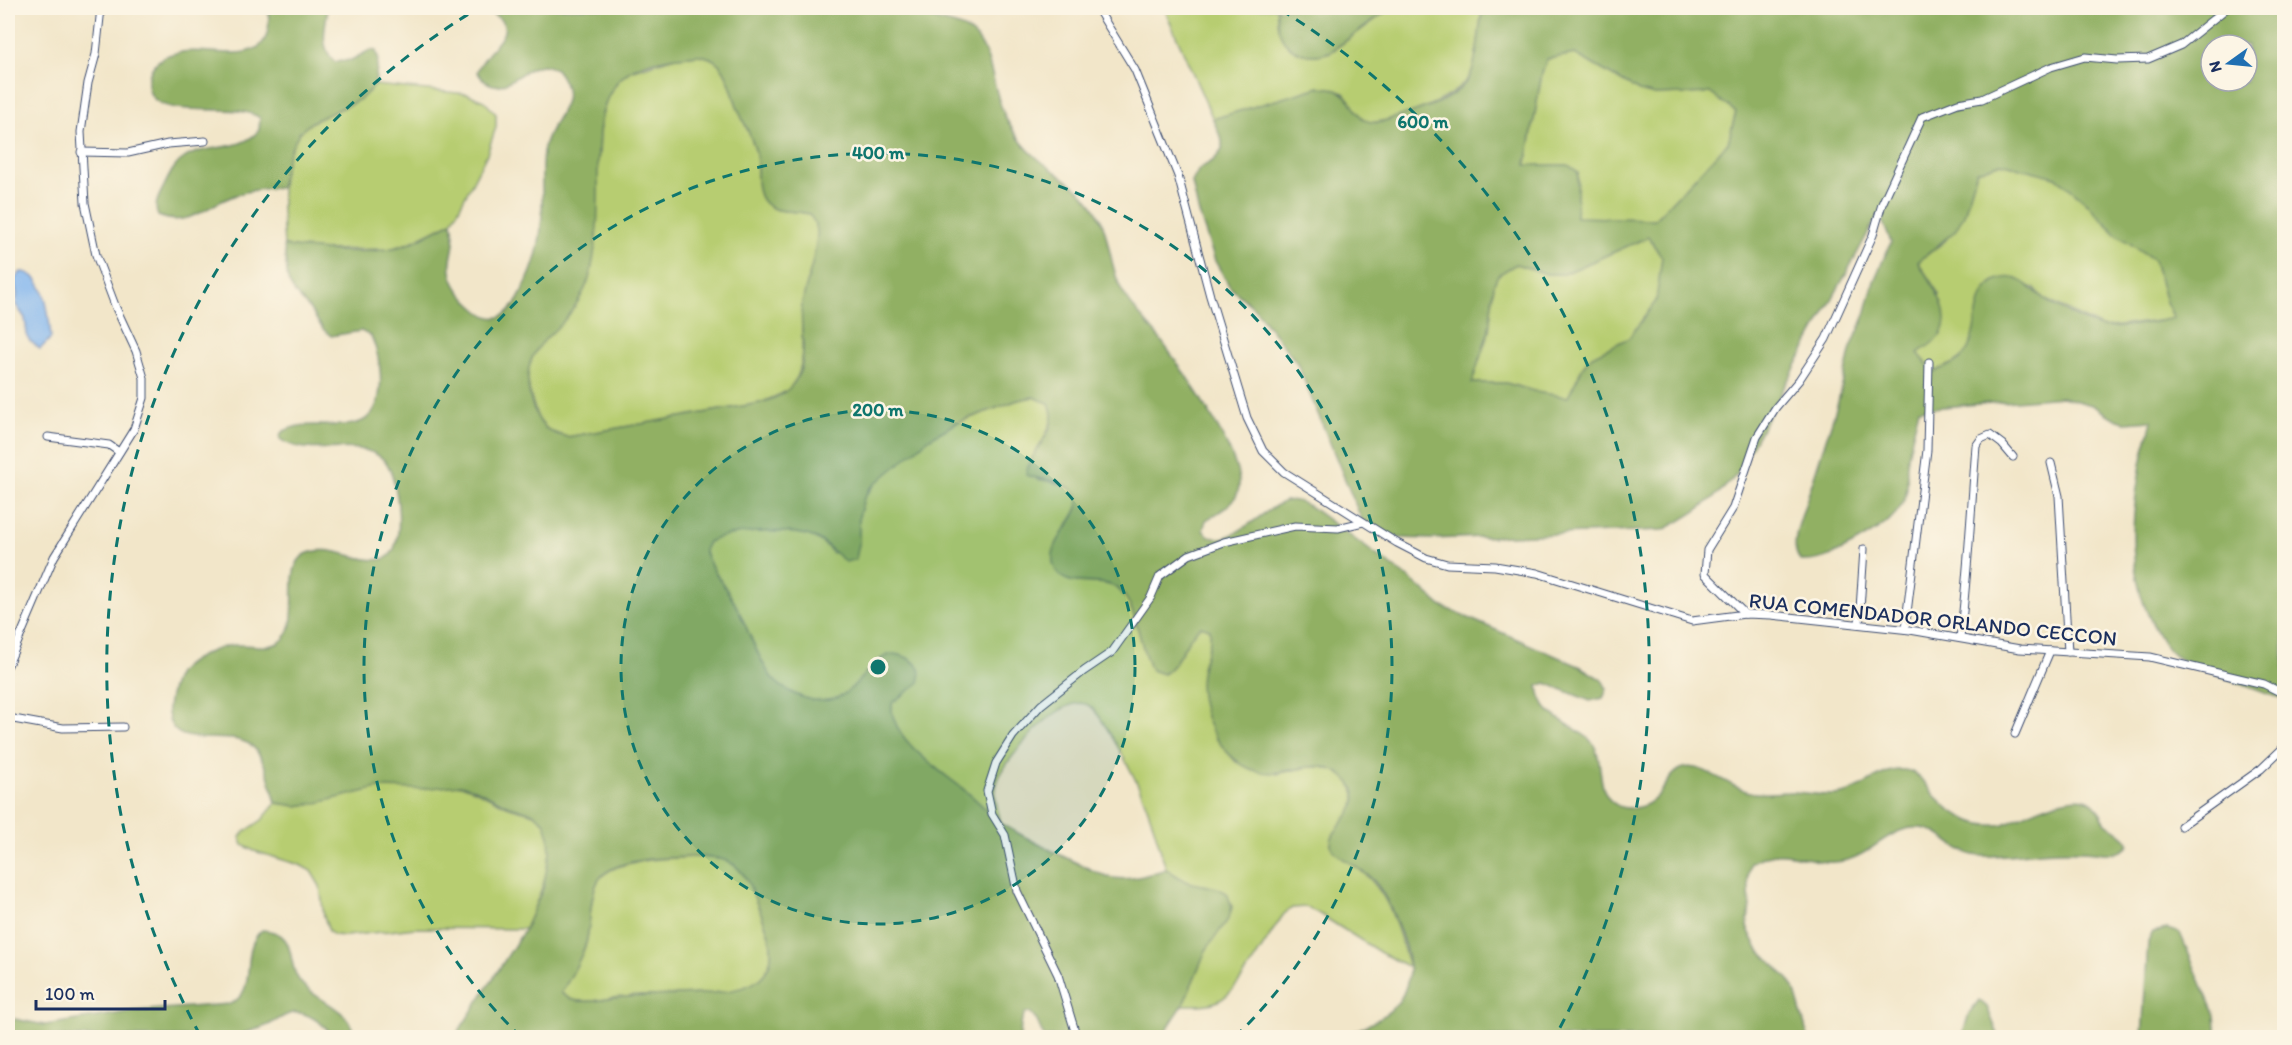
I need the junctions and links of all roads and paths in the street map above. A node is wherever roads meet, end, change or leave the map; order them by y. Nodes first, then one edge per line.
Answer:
1 (101, 8) edge
2 (1097, 8) edge
3 (2227, 8) edge
4 (205, 141) dead end
5 (81, 152) junction
6 (1929, 362) dead end
7 (48, 437) dead end
8 (119, 452) junction
9 (2013, 457) dead end
10 (2051, 463) dead end
11 (1363, 522) junction
12 (1864, 549) dead end
13 (1745, 614) junction
14 (1859, 624) junction
15 (1905, 629) junction
16 (1959, 638) junction
17 (2050, 651) junction
18 (2068, 652) junction
19 (8, 664) edge
20 (2284, 694) edge
21 (8, 718) edge
22 (123, 727) dead end
23 (2015, 734) dead end
24 (2284, 747) edge
25 (2181, 826) dead end
26 (1077, 1038) edge

1 - 5 street
2 - 11 street, RUA COMENDADOR ORLANDO CECCON
3 - 13 street
4 - 5 street
5 - 8 street
6 - 15 street
7 - 8 street
8 - 19 street
9 - 16 street
10 - 18 street
11 - 13 street, RUA COMENDADOR ORLANDO CECCON
11 - 26 street
12 - 14 street
13 - 14 street, RUA COMENDADOR ORLANDO CECCON
14 - 15 street, RUA COMENDADOR ORLANDO CECCON
15 - 16 street, RUA COMENDADOR ORLANDO CECCON
16 - 17 street, RUA COMENDADOR ORLANDO CECCON
17 - 18 street, RUA COMENDADOR ORLANDO CECCON
17 - 23 street
18 - 20 street, RUA COMENDADOR ORLANDO CECCON
21 - 22 street
24 - 25 street

